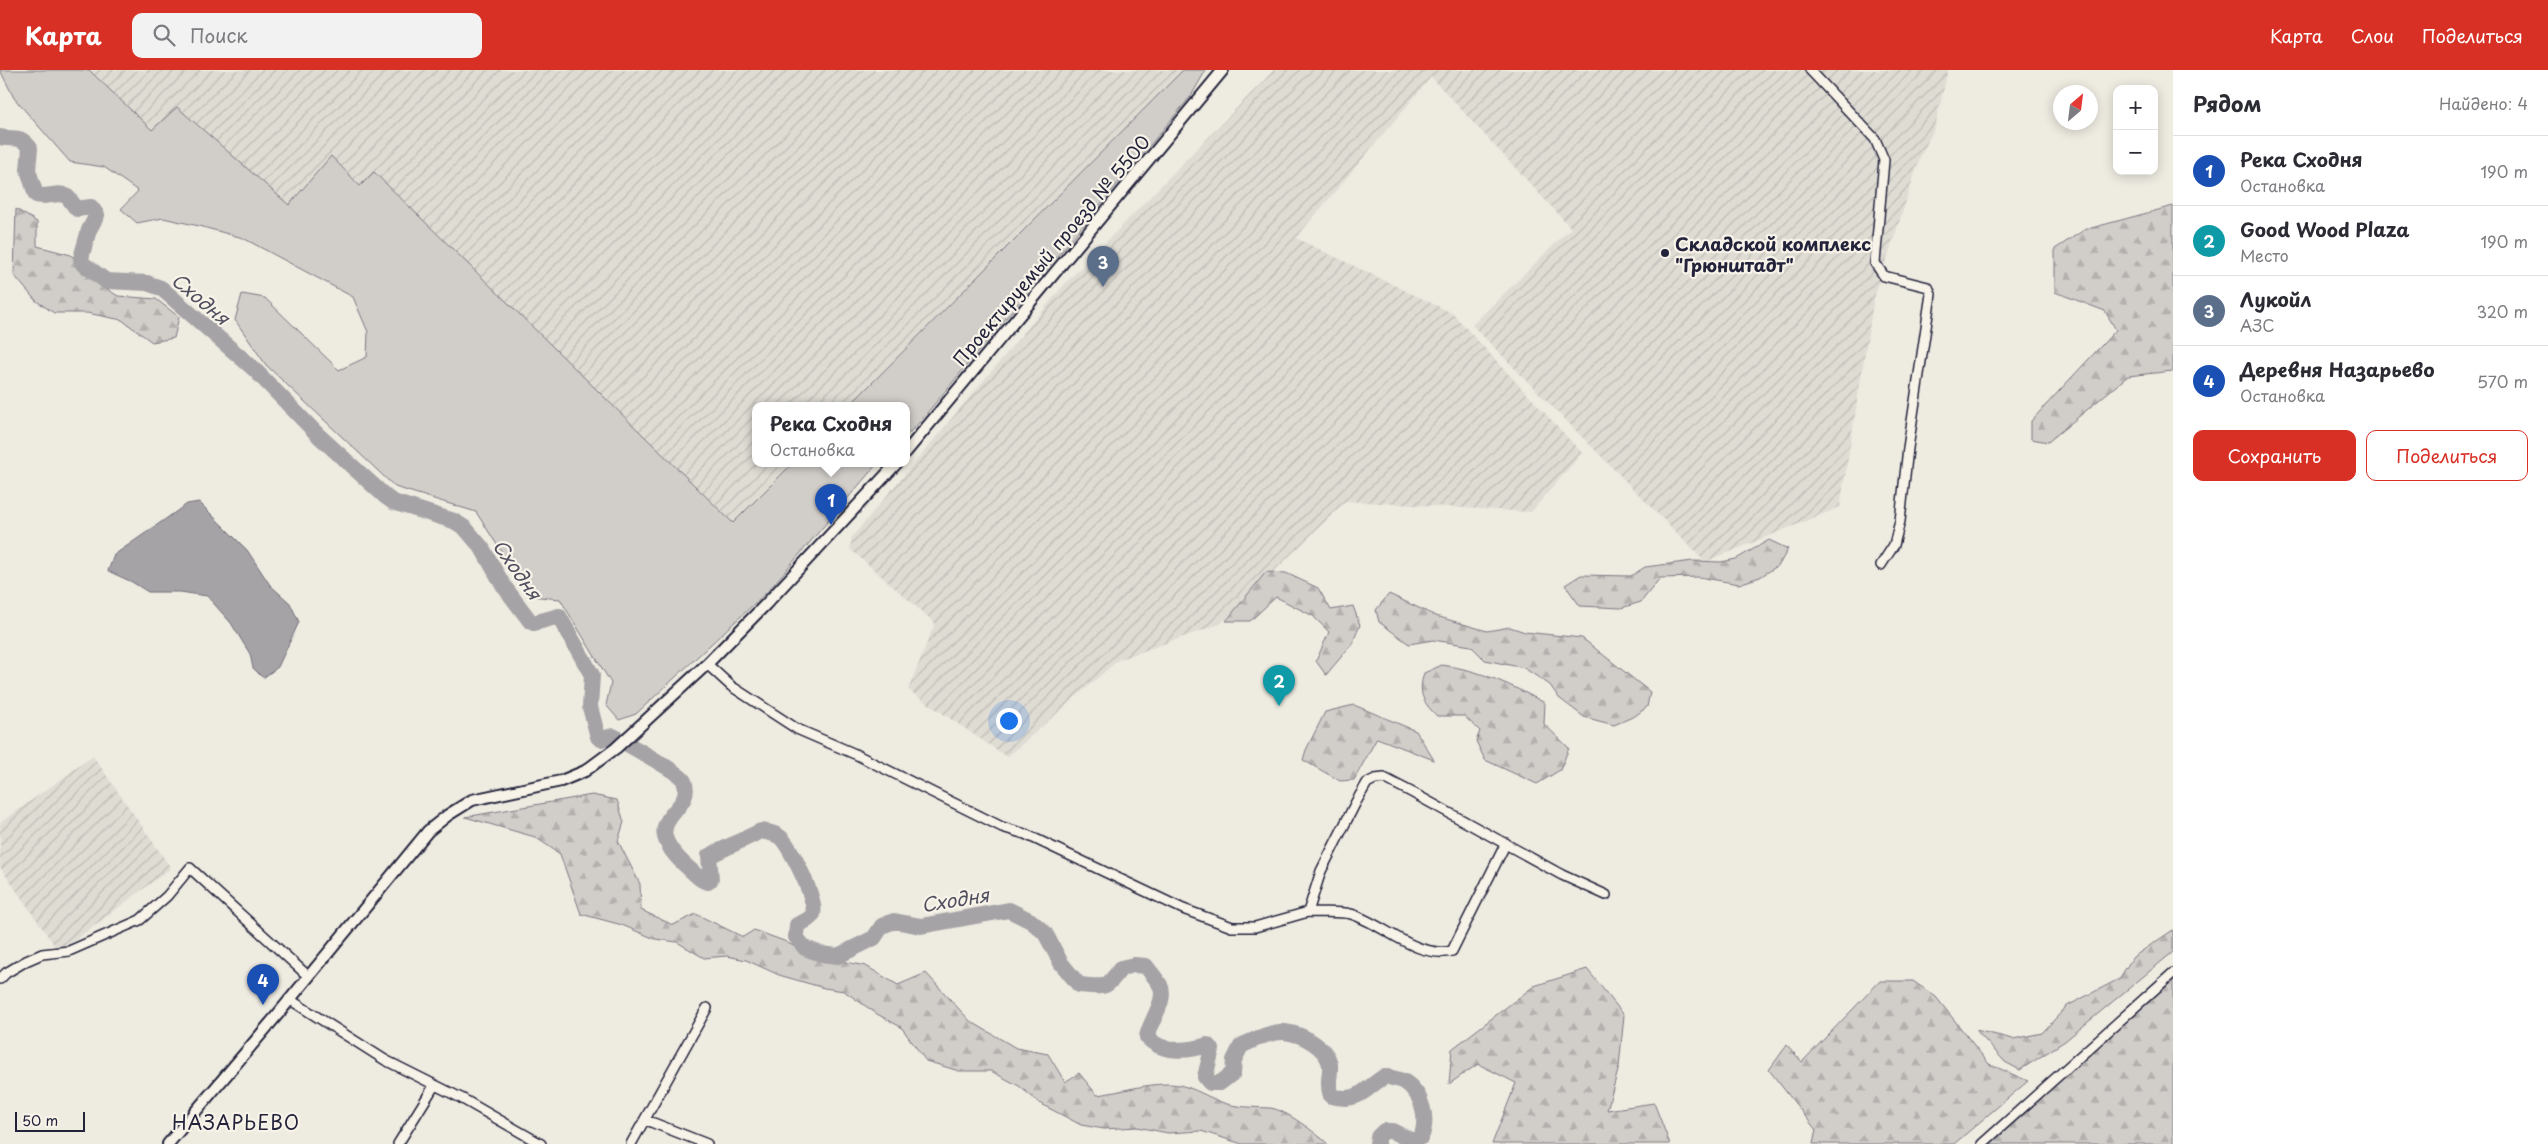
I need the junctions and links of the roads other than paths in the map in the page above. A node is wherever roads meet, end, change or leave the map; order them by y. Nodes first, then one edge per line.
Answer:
1 (1223, 70) edge
2 (1810, 70) edge
3 (910, 447) edge
4 (893, 467) edge
5 (1881, 565) dead end
6 (707, 664) junction
7 (1506, 843) junction
8 (1606, 895) dead end
9 (1308, 912) junction
10 (2173, 973) edge
11 (308, 976) junction
12 (0, 979) edge
13 (290, 999) junction
14 (707, 1008) dead end
15 (434, 1086) junction
16 (646, 1120) junction
17 (168, 1144) edge
18 (398, 1144) edge
19 (542, 1144) edge
20 (631, 1144) edge
21 (707, 1144) edge
22 (1982, 1144) edge

1 - 3 street, Проектируемый проезд № 5500
2 - 5 street
4 - 6 street
6 - 9 street
6 - 11 street
7 - 8 street
7 - 9 street
7 - 9 street
10 - 22 street
11 - 12 street
11 - 13 street
13 - 15 street
13 - 17 street
14 - 16 street
15 - 18 street
15 - 19 street
16 - 20 street
16 - 21 street

